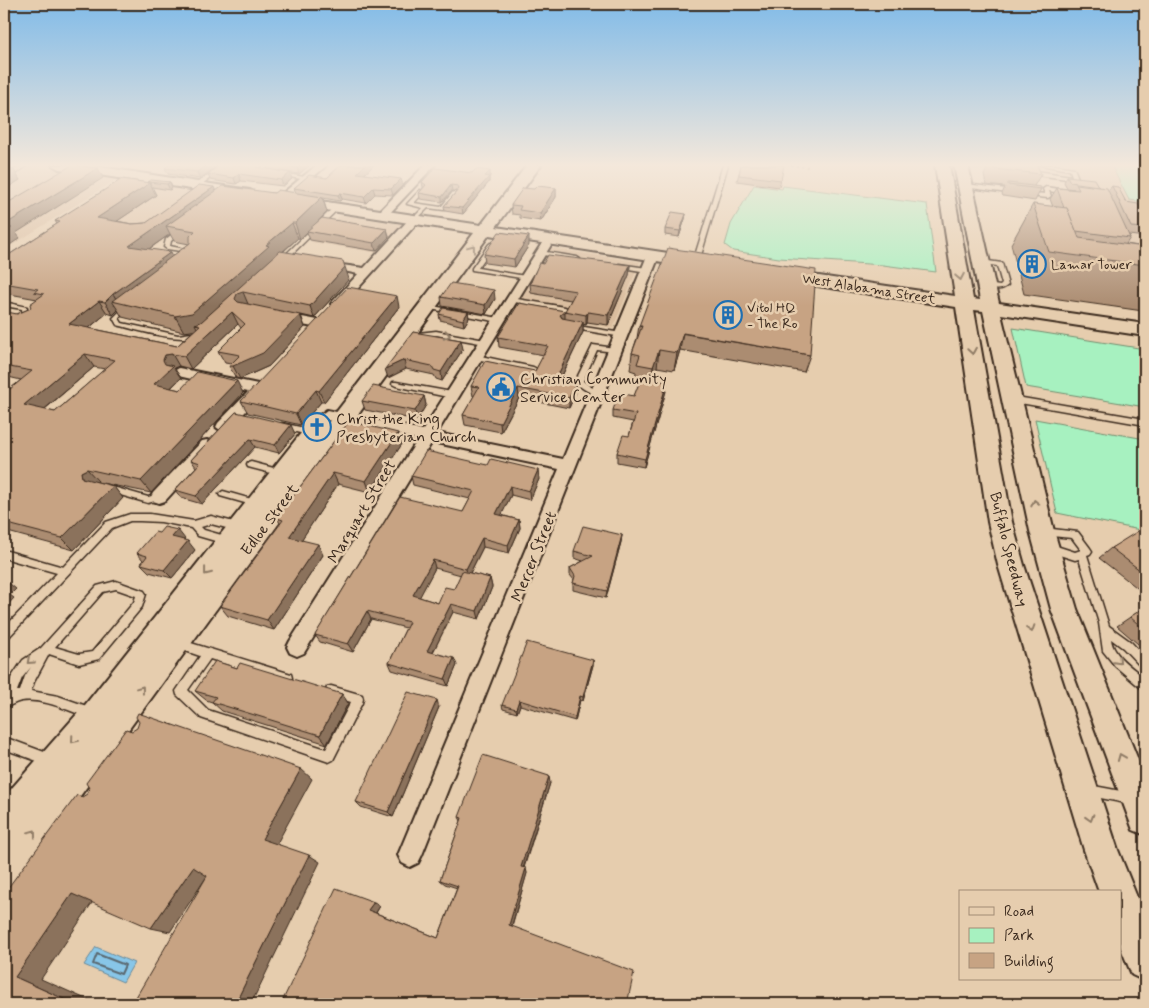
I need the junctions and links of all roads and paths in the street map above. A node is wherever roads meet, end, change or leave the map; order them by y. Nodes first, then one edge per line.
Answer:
1 (332, 212) edge
2 (370, 212) edge
3 (421, 212) edge
4 (497, 212) edge
5 (711, 212) edge
6 (948, 212) edge
7 (971, 212) edge
8 (383, 214) joint
9 (415, 219) junction
10 (192, 223) edge
11 (950, 226) junction
12 (974, 229) junction
13 (486, 230) junction
14 (544, 246) junction
15 (194, 257) edge
16 (304, 261) edge
17 (589, 261) edge
18 (696, 262) junction
19 (650, 263) junction
20 (279, 264) edge
21 (608, 264) edge
22 (715, 265) edge
23 (366, 272) junction
24 (772, 274) edge
25 (525, 278) junction
26 (511, 300) junction
27 (132, 303) edge
28 (965, 303) junction
29 (4, 305) edge
30 (420, 306) junction
31 (991, 307) junction
32 (565, 310) edge
33 (265, 314) edge
34 (24, 318) edge
35 (499, 320) junction
36 (318, 324) junction
37 (565, 325) edge
38 (1145, 330) edge
39 (204, 332) edge
40 (408, 333) junction
41 (305, 339) edge
42 (485, 342) junction
43 (618, 343) junction
44 (476, 357) junction
45 (534, 369) edge
46 (179, 372) dead end
47 (396, 384) dead end
48 (261, 386) joint
49 (452, 395) junction
50 (980, 404) junction
51 (1012, 405) junction
52 (328, 422) junction
53 (1145, 422) edge
54 (271, 424) edge
55 (427, 436) junction
56 (251, 465) dead end
57 (569, 466) junction
58 (282, 473) junction
59 (97, 486) edge
60 (223, 494) dead end
61 (159, 497) joint
62 (259, 504) junction
63 (993, 520) junction
64 (194, 525) junction
65 (240, 536) junction
66 (1044, 539) junction
67 (4, 554) edge
68 (1082, 554) junction
69 (65, 571) junction
70 (1105, 629) junction
71 (4, 635) edge
72 (175, 644) junction
73 (297, 647) dead end
74 (46, 650) junction
75 (208, 654) junction
76 (1145, 664) edge
77 (302, 682) edge
78 (1145, 684) edge
79 (320, 688) edge
80 (25, 694) junction
81 (8, 699) edge
82 (114, 722) junction
83 (4, 743) edge
84 (56, 762) junction
85 (1082, 790) junction
86 (1143, 807) edge
87 (4, 822) edge
88 (410, 854) dead end
89 (4, 872) edge
90 (1116, 890) edge
91 (1122, 904) edge
92 (1145, 962) edge

1 - 20 lane
2 - 8 main road
3 - 9 lane
4 - 13 main road, Edloe Street
5 - 18 lane
6 - 11 main road, Buffalo Speedway
7 - 12 main road
8 - 9 main road
9 - 13 main road
9 - 23 street
10 - 15 lane
11 - 12 main road
11 -> 28 main road, Buffalo Speedway
12 - 31 main road
13 - 14 main road
13 - 25 lane
13 - 30 main road, Edloe Street
14 - 17 lane
14 - 19 main road
14 - 25 street, Marquart Street
16 - 23 street
18 - 19 main road
18 - 22 main road
19 - 21 lane
19 - 43 street, Mercer Street
23 - 36 street
24 - 28 main road, West Alabama Street
25 - 26 street, Marquart Street
26 - 32 lane
26 - 35 street, Marquart Street
27 - 39 lane
28 - 31 main road, West Alabama Street
28 -> 50 main road, Buffalo Speedway
29 - 34 lane
30 - 35 lane
30 - 40 main road, Edloe Street
30 - 52 main road, Edloe Street
31 - 38 main road, West Alabama Street
31 - 51 main road
33 - 36 street
35 - 42 street, Marquart Street
36 - 41 street
37 - 43 lane
40 -> 42 lane
40 - 52 main road, Edloe Street
42 - 44 street, Marquart Street
43 - 57 street, Mercer Street
44 - 45 lane
44 - 49 street, Marquart Street
46 - 48 street
47 - 49 lane
48 - 61 street
49 - 55 street, Marquart Street
50 - 51 main road
50 - 63 main road, Buffalo Speedway
51 - 53 lane
66 -> 51 main road
52 - 54 lane
52 - 55 street
52 - 58 main road, Edloe Street
52 - 65 main road, Edloe Street
55 - 57 street
55 - 73 street, Marquart Street
56 - 58 lane
57 - 88 street, Mercer Street
58 - 62 main road, Edloe Street
59 - 61 lane
60 - 62 lane
62 - 65 main road, Edloe Street
63 - 66 main road
63 -> 85 main road, Buffalo Speedway
64 - 65 lane
64 - 65 lane
64 - 69 lane
65 - 72 main road, Edloe Street
65 -> 82 main road, Edloe Street
66 - 68 lane
66 - 68 lane
86 -> 66 main road
67 - 69 lane
68 - 70 lane
69 - 71 lane
70 - 76 lane
70 -> 78 lane
72 - 75 lane
82 -> 72 main road, Edloe Street
74 - 74 lane
74 - 80 lane
74 -> 81 lane
75 - 77 lane
75 - 79 lane
80 - 81 lane
80 - 82 lane
82 -> 84 main road, Edloe Street
89 -> 82 main road, Edloe Street
83 - 84 lane
84 - 87 main road, Edloe Street
85 - 86 lane
85 -> 90 main road, Buffalo Speedway
91 - 92 main road

